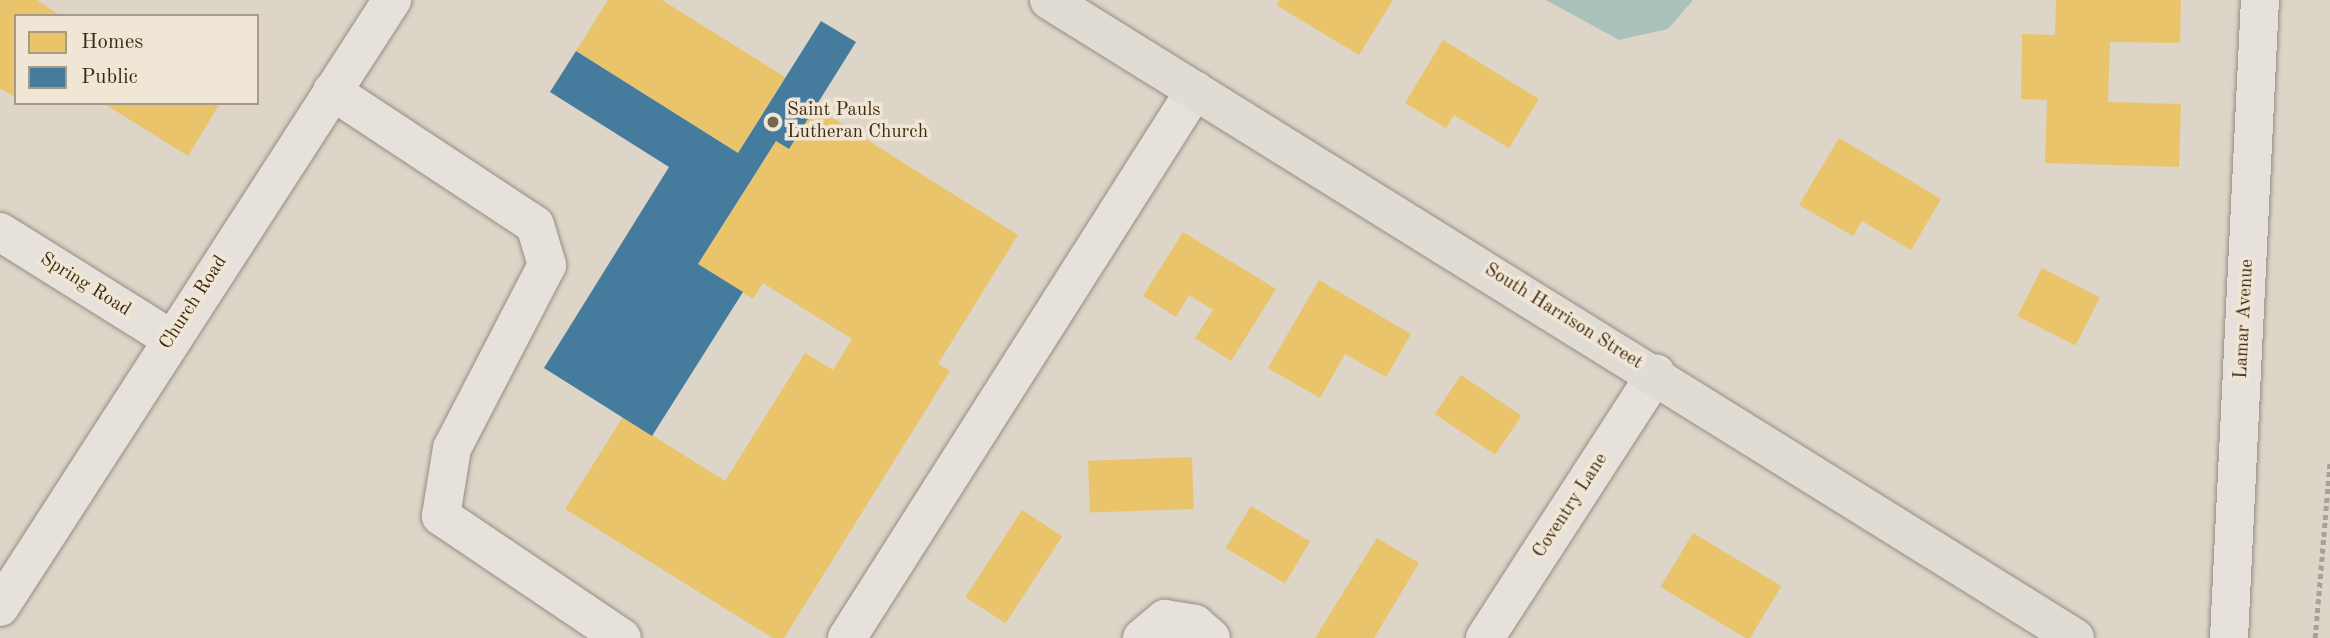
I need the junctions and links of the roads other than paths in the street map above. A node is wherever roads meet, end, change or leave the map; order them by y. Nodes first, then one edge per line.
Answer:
1 (392, 0) edge
2 (1049, 0) edge
3 (2260, 0) edge
4 (1195, 90) junction
5 (332, 91) junction
6 (0, 232) edge
7 (171, 339) junction
8 (1656, 374) junction
9 (0, 607) edge
10 (622, 638) edge
11 (846, 638) edge
12 (1142, 638) edge
13 (1211, 638) edge
14 (1485, 638) edge
15 (2075, 638) edge
16 (2230, 638) edge

1 - 5 street, Church Road
2 - 4 main road, South Harrison Street
3 - 16 street, Lamar Avenue
4 - 8 main road, South Harrison Street
4 - 11 street
5 - 7 street, Church Road
5 - 10 street
6 - 7 street, Spring Road
7 - 9 street, Church Road
8 - 14 street, Coventry Lane
8 - 15 main road, South Harrison Street
12 - 13 street

